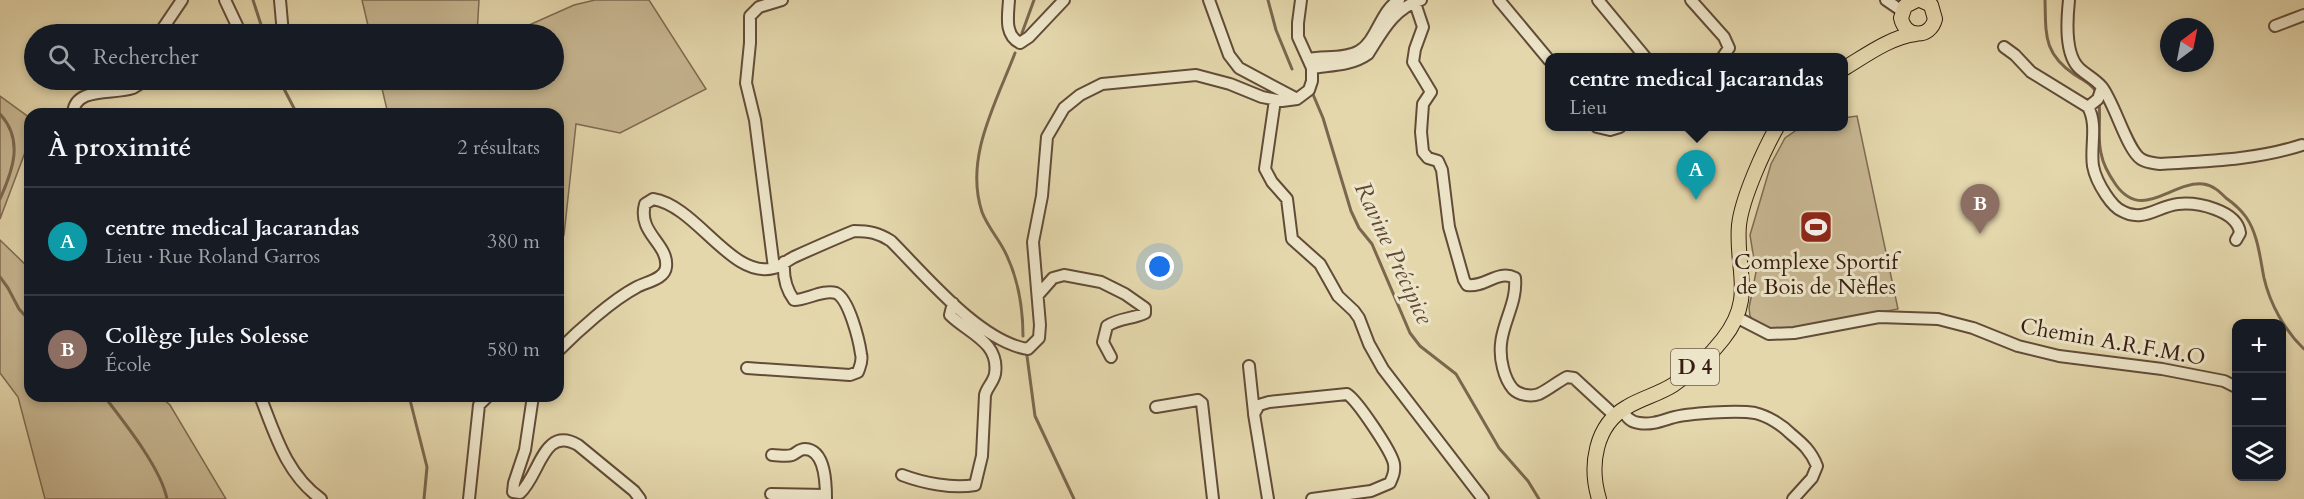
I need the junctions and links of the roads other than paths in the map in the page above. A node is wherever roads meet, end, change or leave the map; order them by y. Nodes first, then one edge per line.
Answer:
1 (182, 0) edge
2 (225, 0) edge
3 (280, 0) edge
4 (782, 0) edge
5 (1009, 0) edge
6 (1064, 0) edge
7 (1209, 0) edge
8 (1301, 0) edge
9 (1400, 0) edge
10 (1499, 0) edge
11 (1598, 0) edge
12 (1691, 0) edge
13 (1886, 0) edge
14 (1918, 0) edge
15 (2069, 0) edge
16 (1417, 1) edge
17 (1935, 4) edge
18 (2304, 15) edge
19 (1902, 18) junction
20 (166, 24) edge
21 (237, 24) edge
22 (282, 24) edge
23 (2276, 26) dead end
24 (1916, 34) junction
25 (1889, 42) junction
26 (2004, 47) dead end
27 (1643, 53) edge
28 (1727, 53) edge
29 (1545, 55) edge
30 (1310, 64) junction
31 (1848, 66) edge
32 (119, 90) edge
33 (2102, 90) junction
34 (1297, 99) junction
35 (1275, 100) junction
36 (2092, 105) junction
37 (75, 108) edge
38 (1774, 131) edge
39 (2303, 145) edge
40 (2236, 240) dead end
41 (779, 265) junction
42 (1038, 295) junction
43 (953, 303) junction
44 (1738, 318) junction
45 (564, 345) edge
46 (1111, 357) dead end
47 (1249, 366) dead end
48 (747, 368) dead end
49 (2232, 385) edge
50 (263, 402) edge
51 (482, 402) edge
52 (532, 402) edge
53 (1156, 407) dead end
54 (1618, 413) junction
55 (1254, 414) junction
56 (772, 455) dead end
57 (902, 476) dead end
58 (771, 494) dead end
59 (516, 496) edge
60 (826, 497) edge
61 (321, 499) edge
62 (469, 499) edge
63 (640, 499) edge
64 (1213, 499) edge
65 (1268, 499) edge
66 (1312, 499) edge
67 (1483, 499) edge
68 (1599, 499) edge
69 (1793, 499) edge

1 - 20 street
2 - 21 street
3 - 22 street
4 - 41 street
5 - 6 street
7 - 34 street
8 - 30 street
9 - 30 street
10 - 29 street
11 - 27 street
12 - 28 street
13 - 19 street
14 - 17 main road
14 - 19 main road
15 - 33 street
16 - 30 street
16 - 54 street
17 - 24 main road
18 - 23 street
19 - 24 main road
19 - 25 main road
24 - 25 main road
25 - 31 main road
26 - 36 street
30 - 34 street
32 - 37 street
33 - 36 street
33 - 39 street
34 - 35 street
35 - 42 street
35 - 67 street
36 - 40 street
38 - 44 main road, D 4
41 - 43 street
41 - 45 street
41 - 48 street
42 - 43 street
42 - 46 street
43 - 57 street
44 - 49 street, Chemin A.R.F.M.O
44 - 54 main road, D 4
47 - 55 street
50 - 61 street
51 - 62 street
52 - 59 street
53 - 64 street
54 - 68 main road
54 - 69 street
55 - 65 street
55 - 66 street
56 - 60 street
58 - 60 street
59 - 63 street

